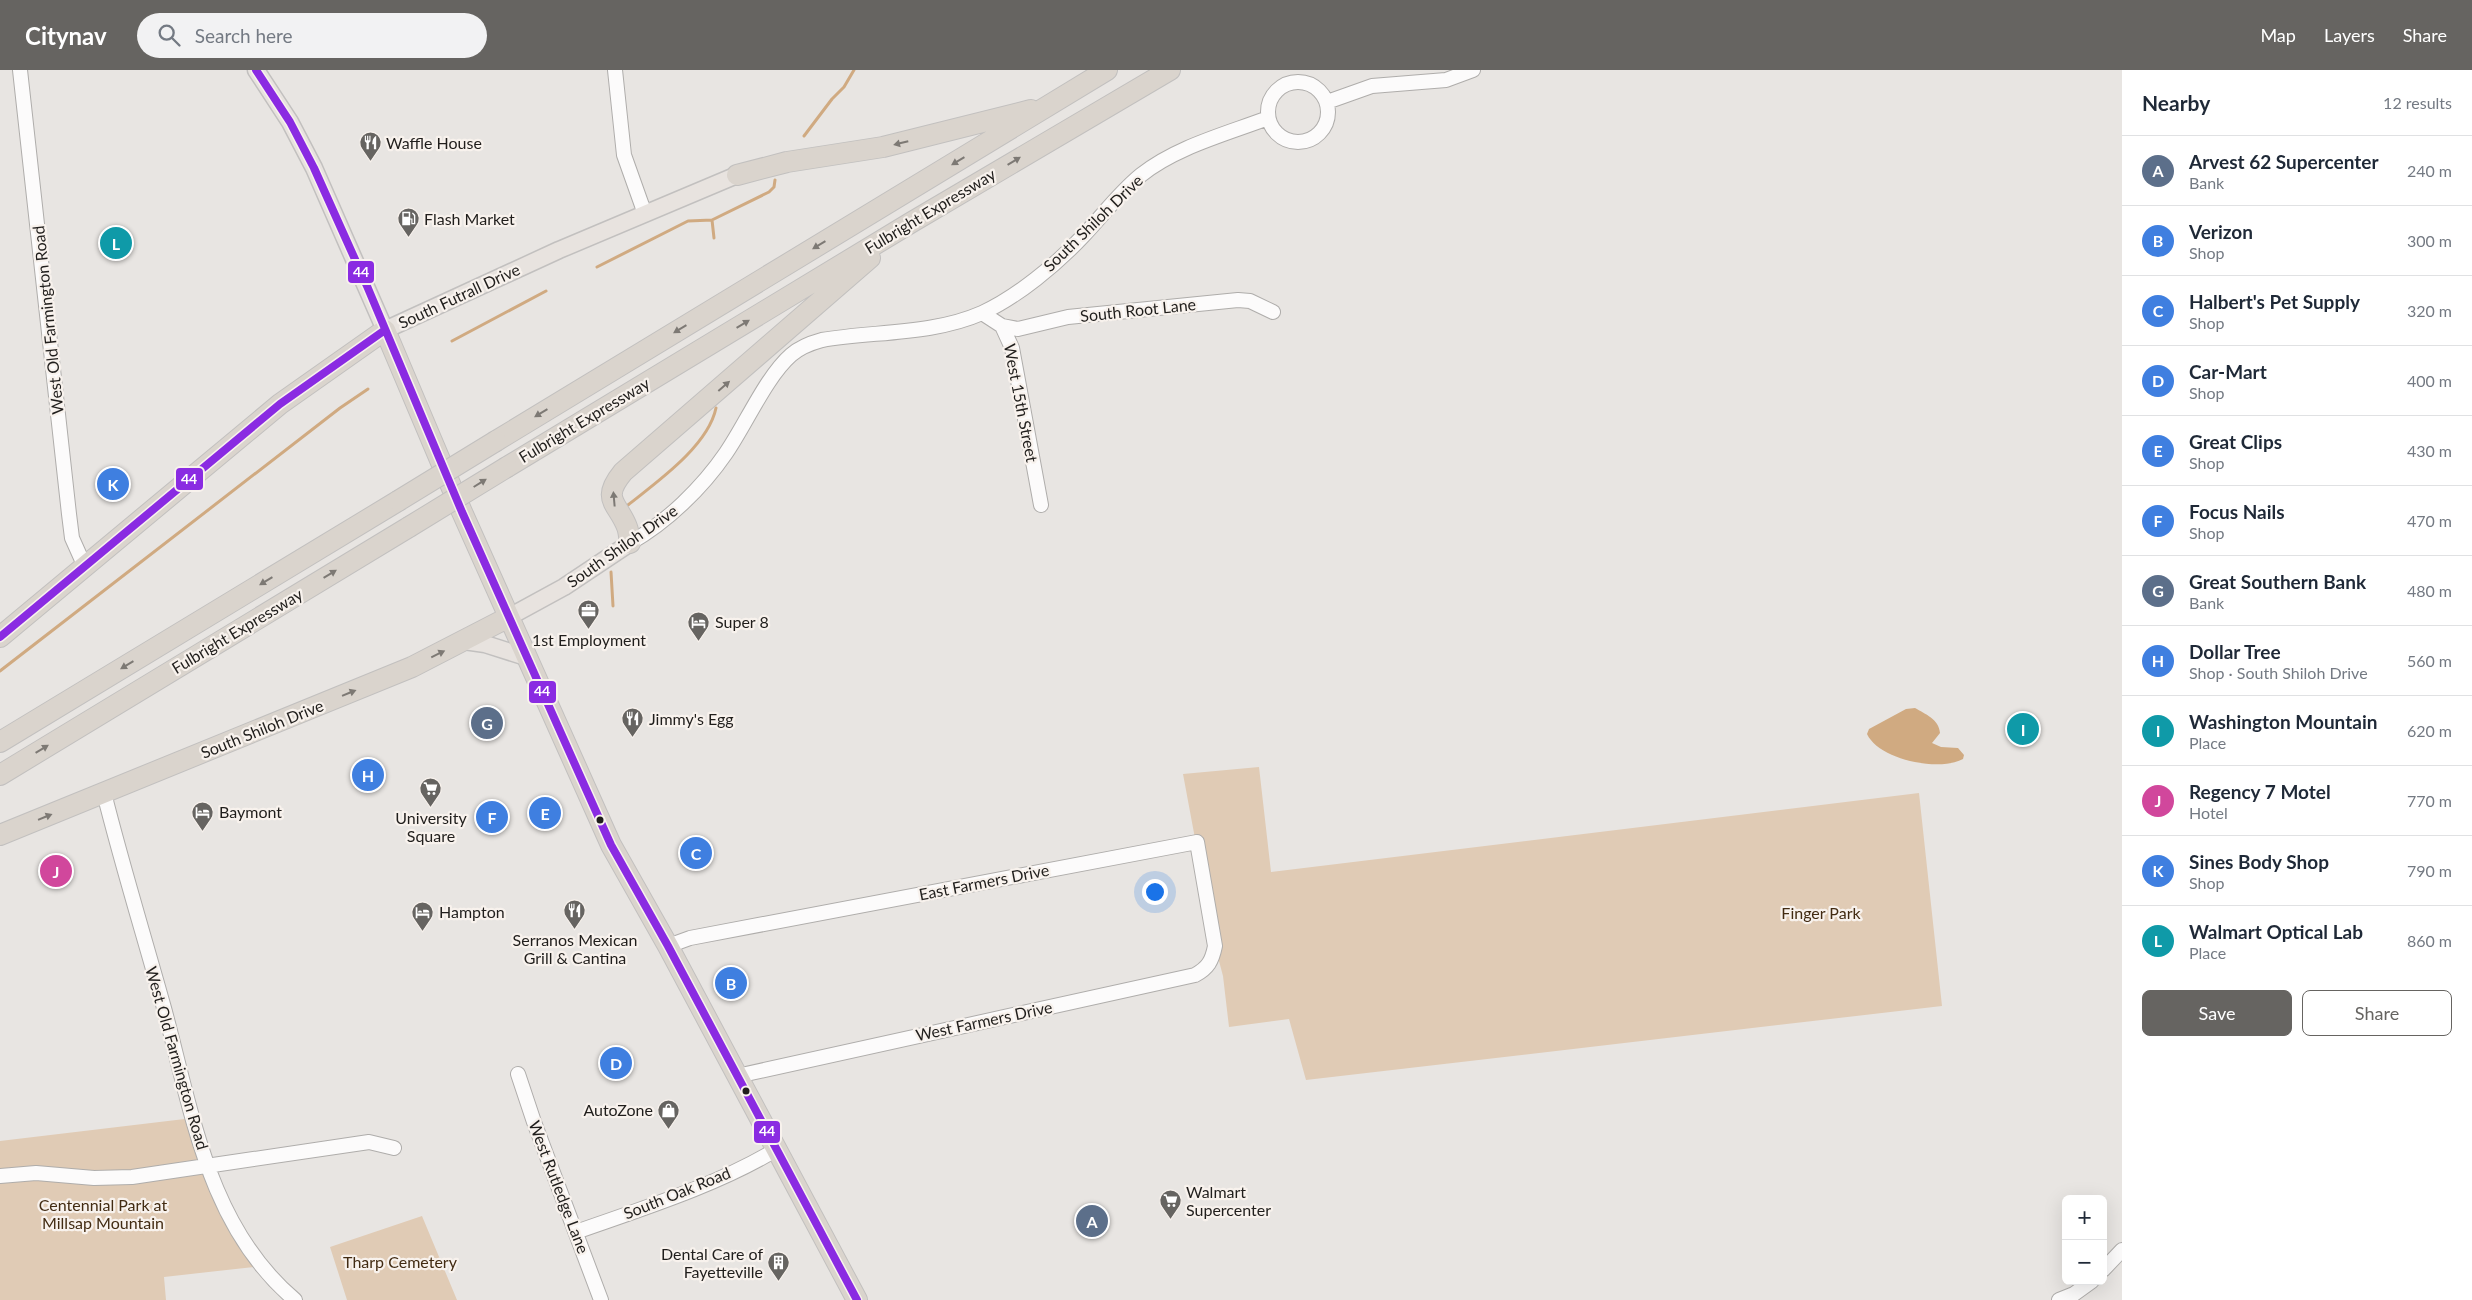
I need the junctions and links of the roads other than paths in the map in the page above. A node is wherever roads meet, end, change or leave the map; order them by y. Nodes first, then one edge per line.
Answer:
1 (20, 70) edge
2 (256, 70) edge
3 (615, 70) edge
4 (1107, 70) edge
5 (1170, 70) edge
6 (1473, 70) edge
7 (1327, 102) junction
8 (1050, 105) junction
9 (1268, 118) junction
10 (737, 175) joint
11 (645, 214) junction
12 (912, 222) junction
13 (1273, 312) dead end
14 (982, 313) junction
15 (1002, 326) junction
16 (385, 330) junction
17 (1041, 505) dead end
18 (630, 543) junction
19 (85, 567) junction
20 (508, 617) junction
21 (0, 637) edge
22 (464, 641) junction
23 (526, 657) junction
24 (0, 742) edge
25 (0, 775) edge
26 (104, 792) junction
27 (0, 835) edge
28 (668, 946) junction
29 (1215, 946) joint
30 (518, 1074) dead end
31 (737, 1076) junction
32 (394, 1148) dead end
33 (776, 1149) junction
34 (207, 1166) junction
35 (0, 1176) edge
36 (576, 1232) junction
37 (2122, 1250) edge
38 (2107, 1266) edge
39 (2086, 1285) edge
40 (295, 1300) edge
41 (601, 1300) edge
42 (857, 1300) edge
43 (2059, 1300) edge

1 - 19 street, West Old Farmington Road
2 - 16 main road
3 - 11 street
4 - 8 highway, Fulbright Expressway
12 -> 5 highway, Fulbright Expressway
6 - 7 street
7 - 9 street
7 - 9 street
8 -> 10 highway
8 -> 24 highway, Fulbright Expressway, bridge
9 - 14 street, South Shiloh Drive
10 - 11 main road, South Futrall Drive
11 - 16 main road, South Futrall Drive
18 -> 12 highway
25 -> 12 highway, Fulbright Expressway, bridge
13 - 15 street, South Root Lane
14 - 15 street, West 15th Street
14 - 18 street, South Shiloh Drive
15 - 17 street, West 15th Street
16 - 19 highway, South Futrall Drive
16 - 20 highway
18 - 20 main road, South Shiloh Drive
19 - 21 highway, South Futrall Drive
20 - 22 highway, South Shiloh Drive
20 - 23 highway
22 - 23 main road
26 -> 22 highway, South Shiloh Drive
23 - 28 highway
27 -> 26 highway, South Shiloh Drive
26 - 34 street, West Old Farmington Road
28 - 29 street, East Farmers Drive
28 - 31 highway
29 - 31 street, West Farmers Drive
30 - 36 street, West Rutledge Lane
31 - 33 highway
32 - 34 street
33 - 36 street, South Oak Road
33 - 42 highway
34 - 35 street
34 - 40 street, West Old Farmington Road
36 - 41 street, West Rutledge Lane
37 - 38 street
39 - 43 street

